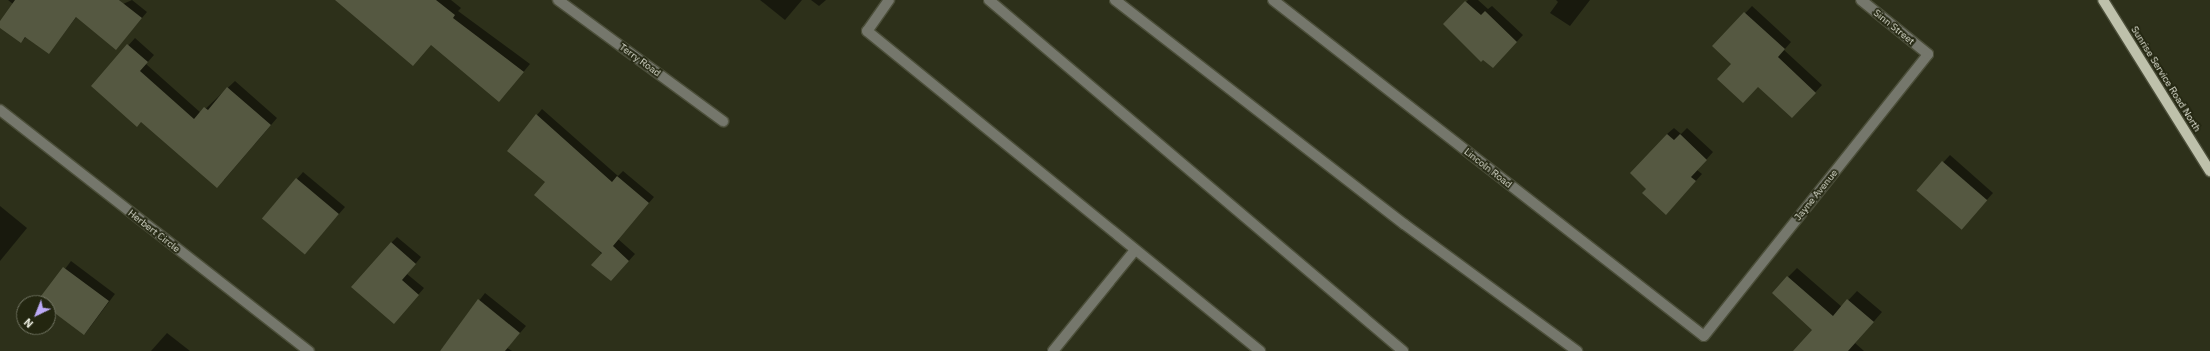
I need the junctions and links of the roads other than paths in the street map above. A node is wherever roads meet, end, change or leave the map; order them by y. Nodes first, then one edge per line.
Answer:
1 (558, 0) edge
2 (889, 0) edge
3 (989, 0) edge
4 (1115, 0) edge
5 (1273, 0) edge
6 (1861, 0) edge
7 (2102, 0) edge
8 (1928, 54) joint
9 (0, 110) edge
10 (722, 121) dead end
11 (2210, 171) edge
12 (1135, 250) junction
13 (1704, 336) joint
14 (309, 351) edge
15 (1053, 351) edge
16 (1260, 351) edge
17 (1402, 351) edge
18 (1576, 351) edge

1 - 10 street, Terry Road
2 - 12 street
3 - 17 street
4 - 18 street
5 - 13 street, Lincoln Road
6 - 8 street, Sinn Street
7 - 11 main road, Sunrise Service Road North
8 - 13 street, Jayne Avenue
9 - 14 street, Herbert Circle
12 - 15 street
12 - 16 street

